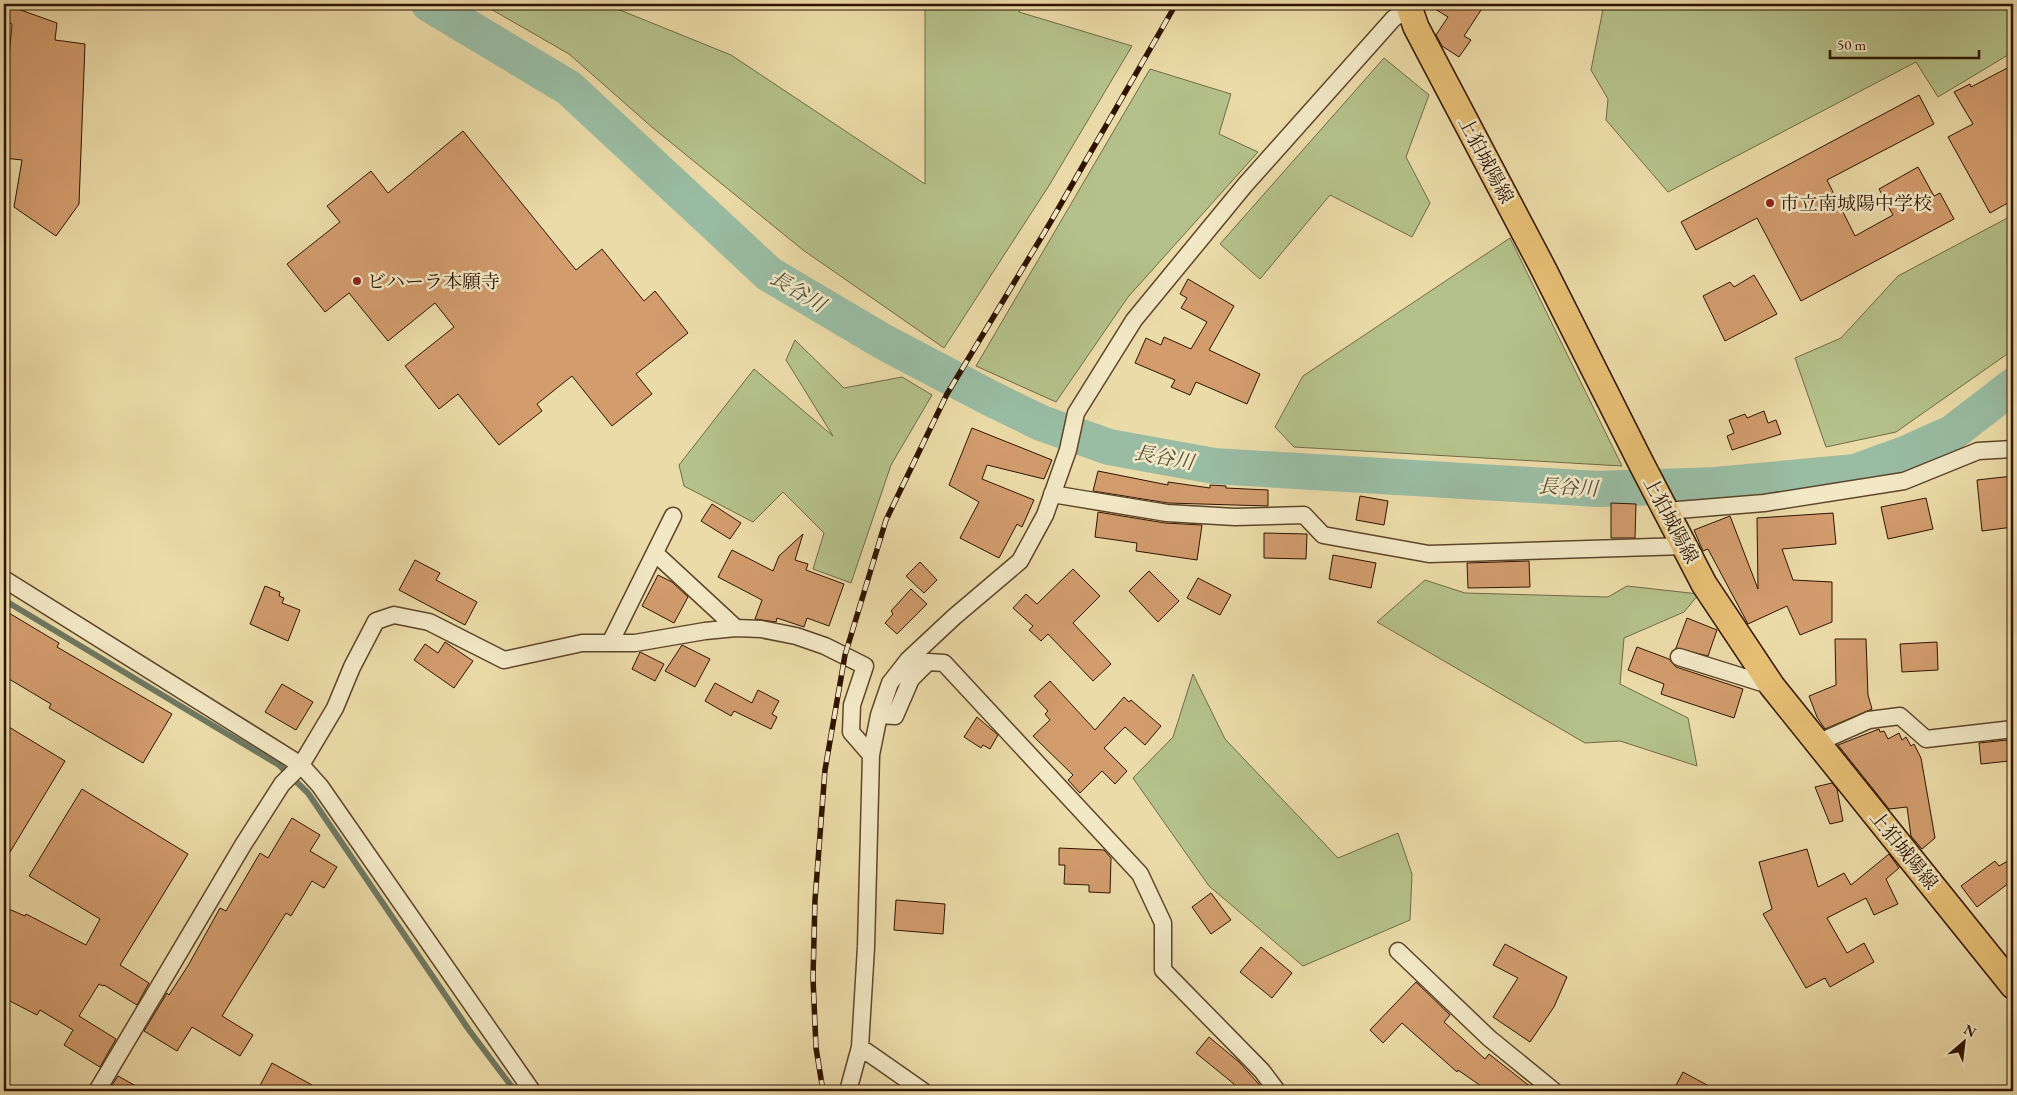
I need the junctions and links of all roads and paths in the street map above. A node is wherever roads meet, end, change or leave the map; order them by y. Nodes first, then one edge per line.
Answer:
1 (1410, 5) edge
2 (2013, 449) edge
3 (1052, 494) junction
4 (1663, 505) junction
5 (673, 516) dead end
6 (1685, 546) junction
7 (654, 553) junction
8 (4, 580) edge
9 (736, 628) junction
10 (610, 643) junction
11 (1679, 657) dead end
12 (1772, 686) junction
13 (879, 715) junction
14 (2013, 729) edge
15 (1816, 743) junction
16 (871, 755) junction
17 (302, 765) junction
18 (1398, 951) dead end
19 (2013, 986) edge
20 (860, 1047) junction
21 (97, 1091) edge
22 (532, 1091) edge
23 (848, 1091) edge
24 (923, 1091) edge
25 (1277, 1091) edge
26 (1554, 1091) edge

1 - 3 street
1 - 4 main road, 上狛城陽線
2 - 4 street
3 - 6 street
3 - 13 street
4 - 6 main road, 上狛城陽線
5 - 7 street
6 - 12 main road, 上狛城陽線
7 - 9 street
7 - 10 street
8 - 17 street
9 - 10 street
9 - 16 street
10 - 17 street
11 - 12 street
12 - 15 main road, 上狛城陽線
13 - 16 street
13 - 25 street
14 - 15 street
15 - 19 main road, 上狛城陽線
16 - 20 street
17 - 21 street
17 - 22 street
18 - 26 street
20 - 23 street
20 - 24 street

